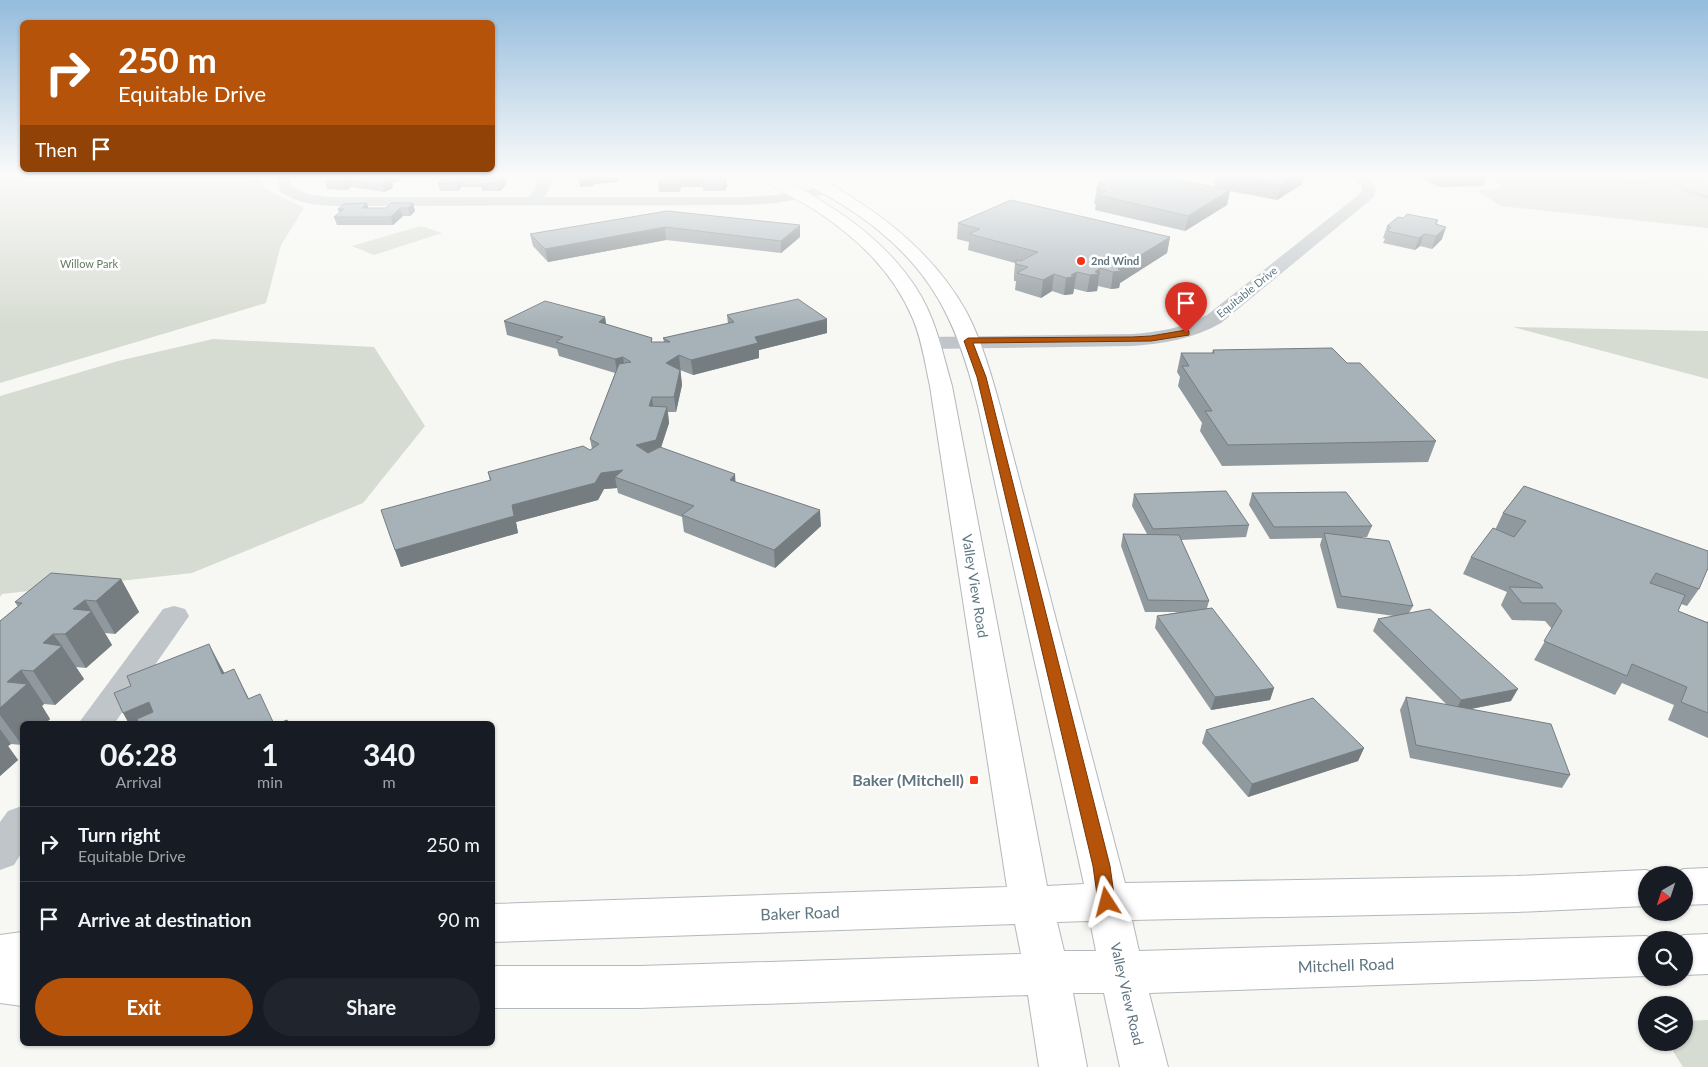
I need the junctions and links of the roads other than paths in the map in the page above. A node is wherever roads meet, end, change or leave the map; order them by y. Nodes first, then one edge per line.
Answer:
1 (848, 226) edge
2 (880, 226) edge
3 (1330, 226) edge
4 (968, 341) junction
5 (930, 343) junction
6 (174, 616) dead end
7 (97, 721) edge
8 (20, 825) edge
9 (0, 853) edge
10 (1708, 886) edge
11 (1693, 887) edge
12 (1638, 888) edge
13 (1107, 902) junction
14 (1031, 905) junction
15 (495, 923) edge
16 (20, 952) edge
17 (1708, 954) edge
18 (1693, 955) edge
19 (0, 956) edge
20 (1638, 956) edge
21 (1121, 971) junction
22 (1047, 972) junction
23 (0, 982) edge
24 (20, 985) edge
25 (495, 987) edge
26 (1063, 1067) edge
27 (1144, 1067) edge

1 - 5 main road, Valley View Road
2 - 4 main road, Valley View Road
3 - 4 street, Equitable Drive
4 - 5 street, Equitable Drive
4 - 13 main road, Valley View Road
5 - 14 main road, Valley View Road
6 - 7 street
8 - 9 street
10 - 11 main road
12 - 13 main road
13 - 14 main road, Baker Road
13 - 21 main road, Valley View Road
14 - 15 main road, Baker Road
14 - 22 main road, Valley View Road
16 - 19 main road
17 - 18 main road
20 - 21 main road, Mitchell Road
21 - 22 main road, Mitchell Road
21 - 27 main road, Valley View Road
22 - 25 main road
22 - 26 main road, Valley View Road
23 - 24 main road

